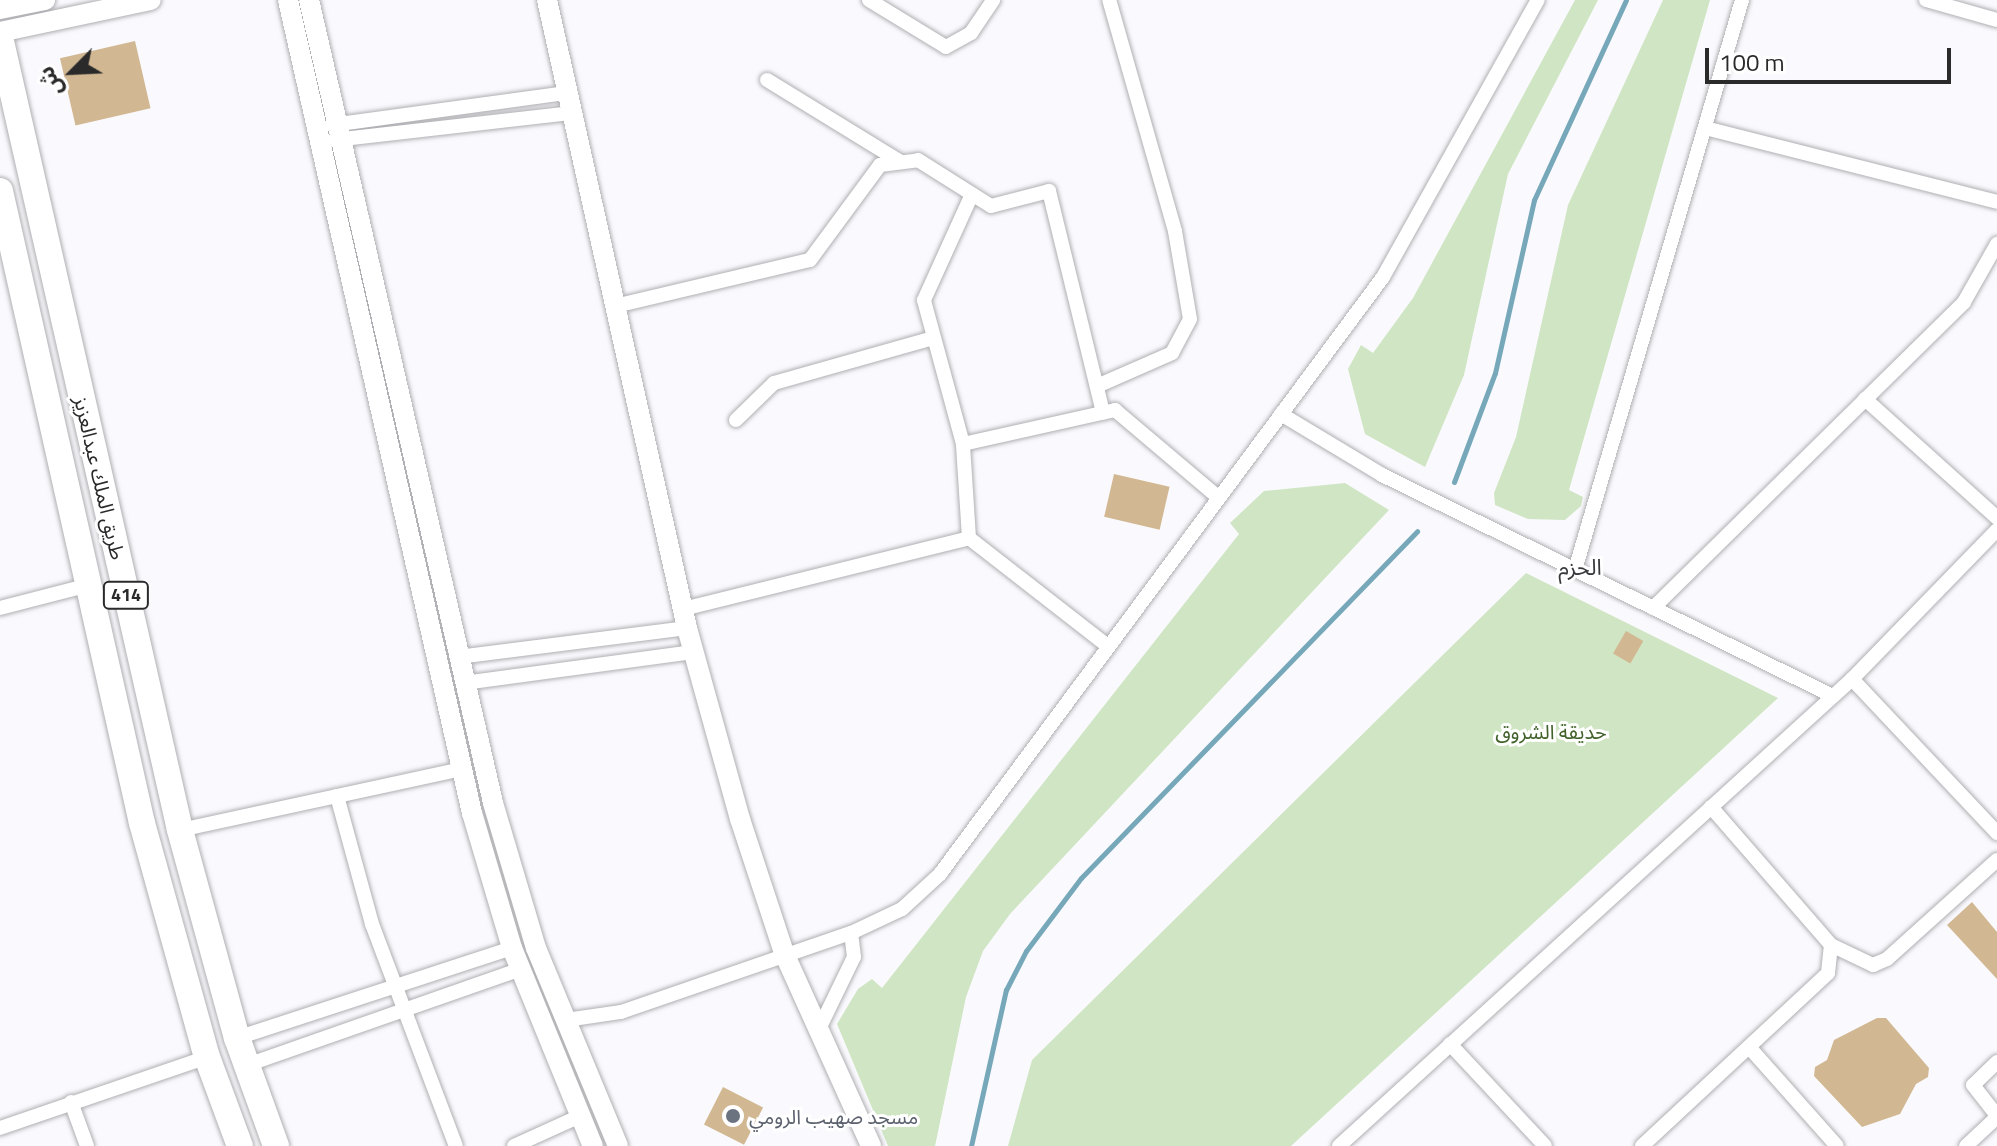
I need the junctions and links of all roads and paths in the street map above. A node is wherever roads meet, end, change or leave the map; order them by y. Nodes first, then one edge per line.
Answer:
1 (45, 0) edge
2 (151, 0) edge
3 (288, 0) edge
4 (309, 0) edge
5 (547, 0) edge
6 (869, 0) edge
7 (993, 0) edge
8 (1109, 0) edge
9 (1742, 0) edge
10 (1926, 0) edge
11 (1533, 1) edge
12 (0, 9) edge
13 (1997, 20) edge
14 (0, 34) edge
15 (767, 80) dead end
16 (567, 93) junction
17 (572, 113) junction
18 (337, 121) junction
19 (1705, 128) junction
20 (318, 134) junction
21 (342, 143) junction
22 (901, 162) junction
23 (0, 191) edge
24 (972, 194) junction
25 (1997, 202) edge
26 (1997, 244) edge
27 (615, 306) junction
28 (929, 339) junction
29 (1097, 386) junction
30 (1865, 399) junction
31 (1103, 412) junction
32 (1281, 414) junction
33 (736, 420) dead end
34 (963, 444) junction
35 (1219, 498) junction
36 (1997, 518) edge
37 (1997, 530) edge
38 (969, 538) junction
39 (1575, 570) junction
40 (89, 585) junction
41 (0, 608) edge
42 (1653, 608) junction
43 (685, 618) junction
44 (1109, 647) junction
45 (693, 652) junction
46 (458, 657) junction
47 (1852, 679) junction
48 (464, 683) junction
49 (1833, 696) junction
50 (462, 769) junction
51 (337, 796) junction
52 (1711, 807) junction
53 (180, 830) junction
54 (1997, 833) edge
55 (1997, 860) edge
56 (851, 933) junction
57 (1831, 945) junction
58 (512, 948) junction
59 (784, 953) junction
60 (521, 969) junction
61 (396, 986) junction
62 (405, 1010) junction
63 (566, 1020) junction
64 (819, 1029) junction
65 (237, 1038) junction
66 (1450, 1044) junction
67 (1749, 1047) junction
68 (207, 1057) junction
69 (1997, 1062) edge
70 (247, 1065) junction
71 (71, 1102) junction
72 (580, 1116) junction
73 (1997, 1116) edge
74 (0, 1128) edge
75 (87, 1146) edge
76 (240, 1146) edge
77 (276, 1146) edge
78 (456, 1146) edge
79 (514, 1146) edge
80 (593, 1146) edge
81 (618, 1146) edge
82 (871, 1146) edge
83 (1339, 1146) edge
84 (1545, 1146) edge
85 (1642, 1146) edge
86 (1837, 1146) edge
87 (1966, 1146) edge

1 - 12 street
2 - 14 street
3 - 20 street
4 - 18 street
5 - 16 street
6 - 7 street
8 - 29 street
9 - 19 street
10 - 13 street
11 - 32 street
14 - 53 highway, طريق الملك عبدالعزيز / 414
15 - 22 street
16 - 17 street
16 - 18 street
17 - 21 street
17 - 27 street
18 - 20 street
18 - 21 street
19 - 25 street
19 - 39 street
20 - 21 street
20 - 50 street
21 - 46 street
22 - 24 street
22 - 27 street
23 - 40 highway, طريق الملك عبدالعزيز / 414
24 - 28 street
24 - 29 street
26 - 30 street
27 - 43 street
28 - 33 street
28 - 34 street
29 - 31 street
30 - 36 street
30 - 42 street
31 - 34 street
31 - 35 street
32 - 35 street
32 - 39 street
34 - 38 street
35 - 44 street
37 - 47 street
38 - 43 street
38 - 44 street
39 - 42 street
40 - 41 street
40 - 68 highway, طريق الملك عبدالعزيز / 414
42 - 49 street
43 - 45 street
43 - 46 street
44 - 56 street
45 - 48 street
45 - 59 street
46 - 48 street
47 - 49 street
47 - 54 street
48 - 63 street
49 - 52 street
50 - 51 street
50 - 58 street
51 - 53 street
51 - 61 street
52 - 57 street
52 - 66 street
53 - 65 highway, طريق الملك عبدالعزيز / 414
55 - 57 street
56 - 59 street
56 - 64 street
57 - 67 street
58 - 60 street
58 - 61 street
59 - 63 street
59 - 64 street
60 - 62 street
60 - 72 street
61 - 62 street
61 - 65 street
62 - 70 street
62 - 78 street
63 - 81 street
64 - 82 street
65 - 70 highway, طريق الملك عبدالعزيز / 414
66 - 83 street
66 - 84 street
67 - 85 street
67 - 86 street
68 - 71 street
68 - 76 highway, طريق الملك عبدالعزيز / 414
69 - 73 street
70 - 77 highway, طريق الملك عبدالعزيز / 414
71 - 74 street
71 - 75 street
72 - 79 street
72 - 80 street
73 - 87 street

